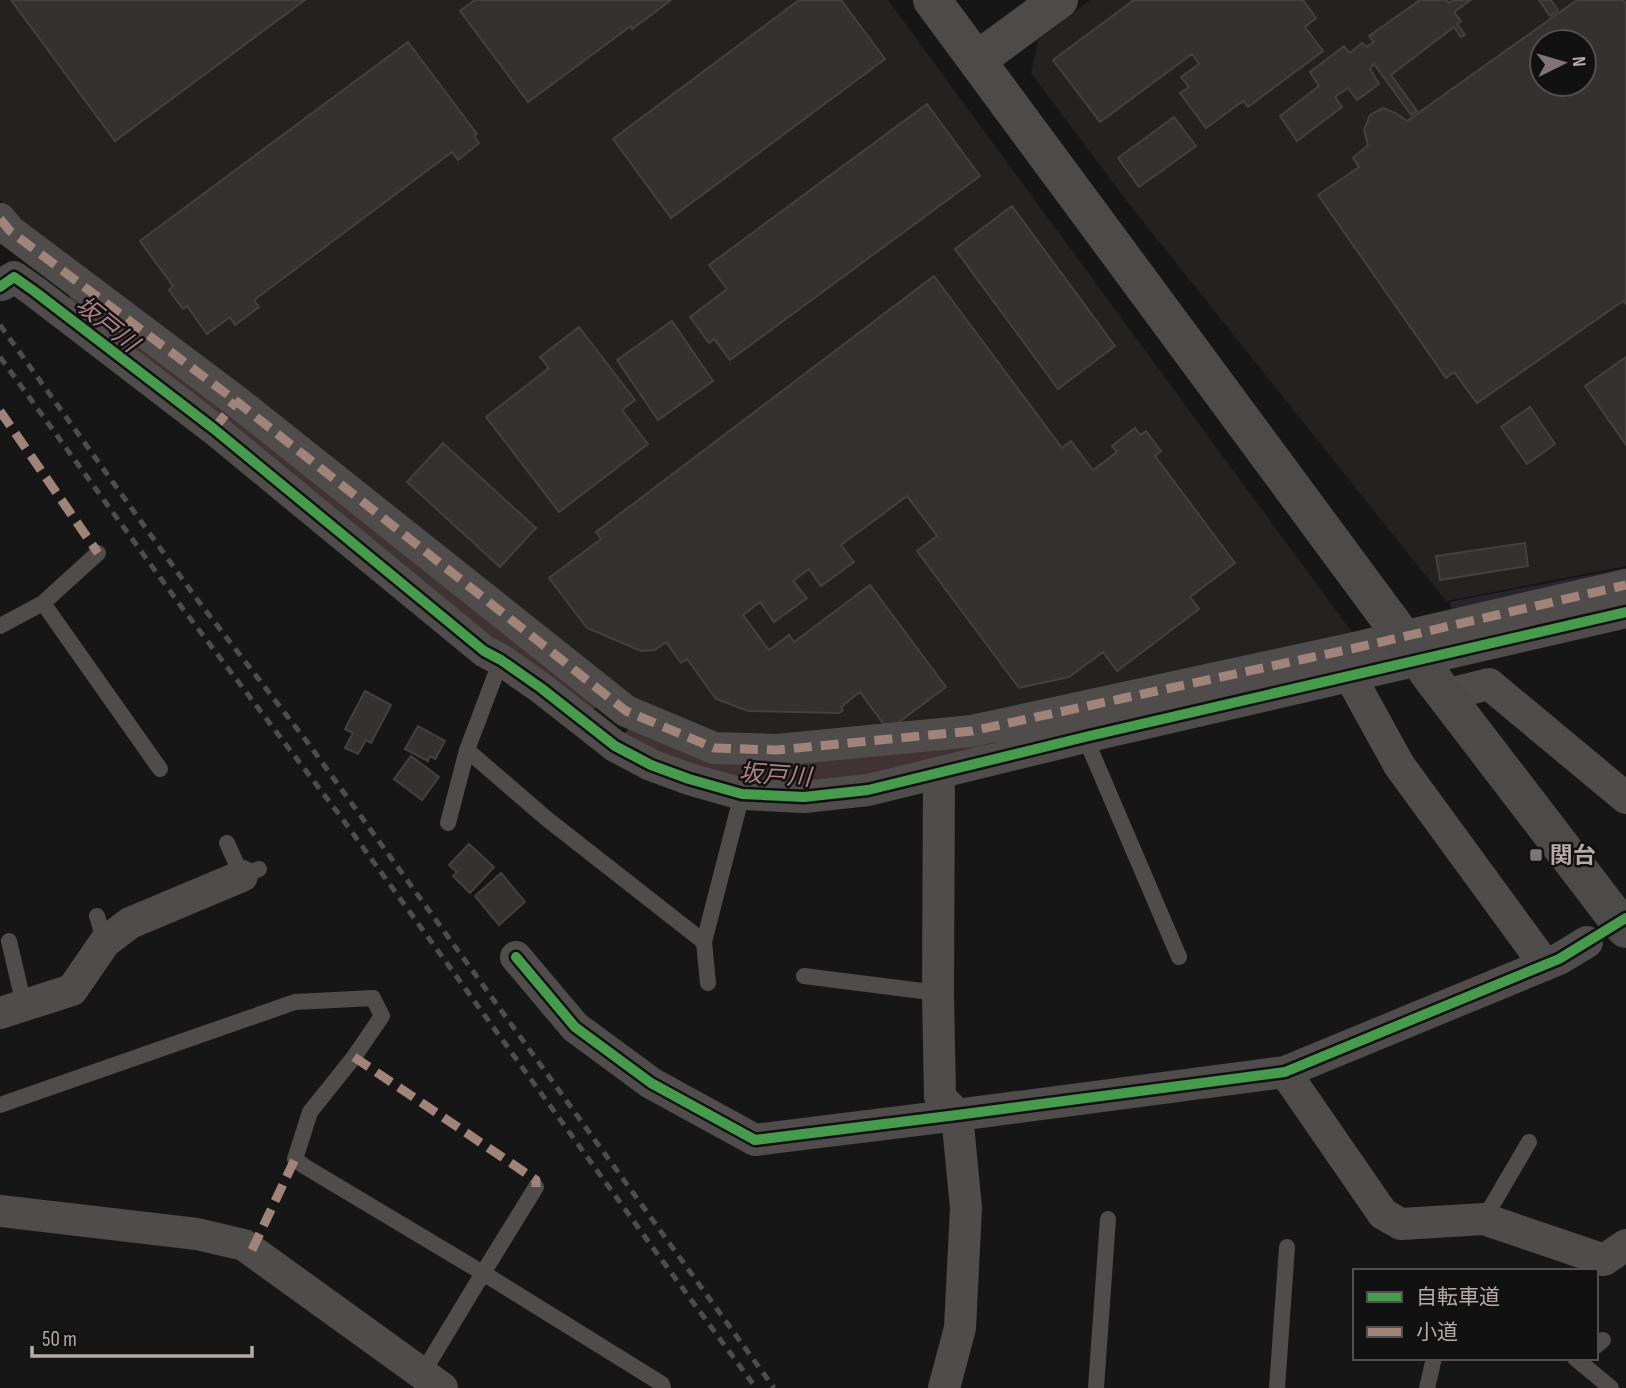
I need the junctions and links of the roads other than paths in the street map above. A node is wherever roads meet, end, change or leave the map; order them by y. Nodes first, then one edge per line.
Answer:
1 (932, 0) edge
2 (1059, 0) edge
3 (977, 61) junction
4 (0, 219) edge
5 (2, 285) dead end
6 (236, 401) junction
7 (214, 429) junction
8 (98, 553) dead end
9 (1626, 584) edge
10 (43, 603) junction
11 (1626, 612) edge
12 (0, 626) edge
13 (500, 660) junction
14 (1350, 676) junction
15 (1440, 688) junction
16 (1085, 737) junction
17 (467, 750) junction
18 (160, 769) dead end
19 (939, 773) junction
20 (742, 794) junction
21 (1626, 798) edge
22 (448, 823) dead end
23 (228, 843) dead end
24 (251, 873) joint
25 (1626, 929) edge
26 (9, 940) dead end
27 (704, 942) junction
28 (1587, 942) dead end
29 (516, 957) dead end
30 (1179, 957) dead end
31 (1545, 965) junction
32 (804, 976) dead end
33 (708, 983) dead end
34 (938, 993) junction
35 (12, 1009) edge
36 (1285, 1072) junction
37 (0, 1105) edge
38 (957, 1115) junction
39 (1529, 1142) dead end
40 (536, 1187) dead end
41 (0, 1211) edge
42 (1108, 1219) dead end
43 (1484, 1219) junction
44 (1626, 1245) edge
45 (1287, 1247) dead end
46 (483, 1273) junction
47 (1434, 1360) edge
48 (1579, 1360) edge
49 (432, 1381) edge
50 (663, 1388) edge
51 (944, 1388) edge
52 (1096, 1388) edge
53 (1278, 1388) edge
54 (1427, 1388) edge
55 (1611, 1388) edge

1 - 3 street
2 - 3 street
3 - 15 street, bridge
4 - 6 street
5 - 7 street
6 - 7 street
6 - 9 street
7 - 13 street
8 - 10 lane
10 - 12 lane
10 - 18 lane
11 - 14 street
13 - 17 lane
13 - 20 street
14 - 16 street
14 - 31 street
15 - 21 street
15 - 25 street
16 - 19 street
16 - 30 lane
17 - 22 lane
17 - 27 lane
19 - 20 street
19 - 34 street
20 - 27 lane
23 - 24 lane
24 - 35 street
26 - 35 lane
27 - 33 lane
28 - 31 street
29 - 38 street
31 - 36 street
32 - 34 lane
34 - 38 street
36 - 38 street
36 - 43 street
37 - 46 lane
38 - 51 street
39 - 43 lane
40 - 46 lane
41 - 49 street
42 - 52 lane
43 - 44 street
45 - 53 lane
46 - 49 lane
46 - 50 lane
47 - 54 lane
48 - 55 lane

